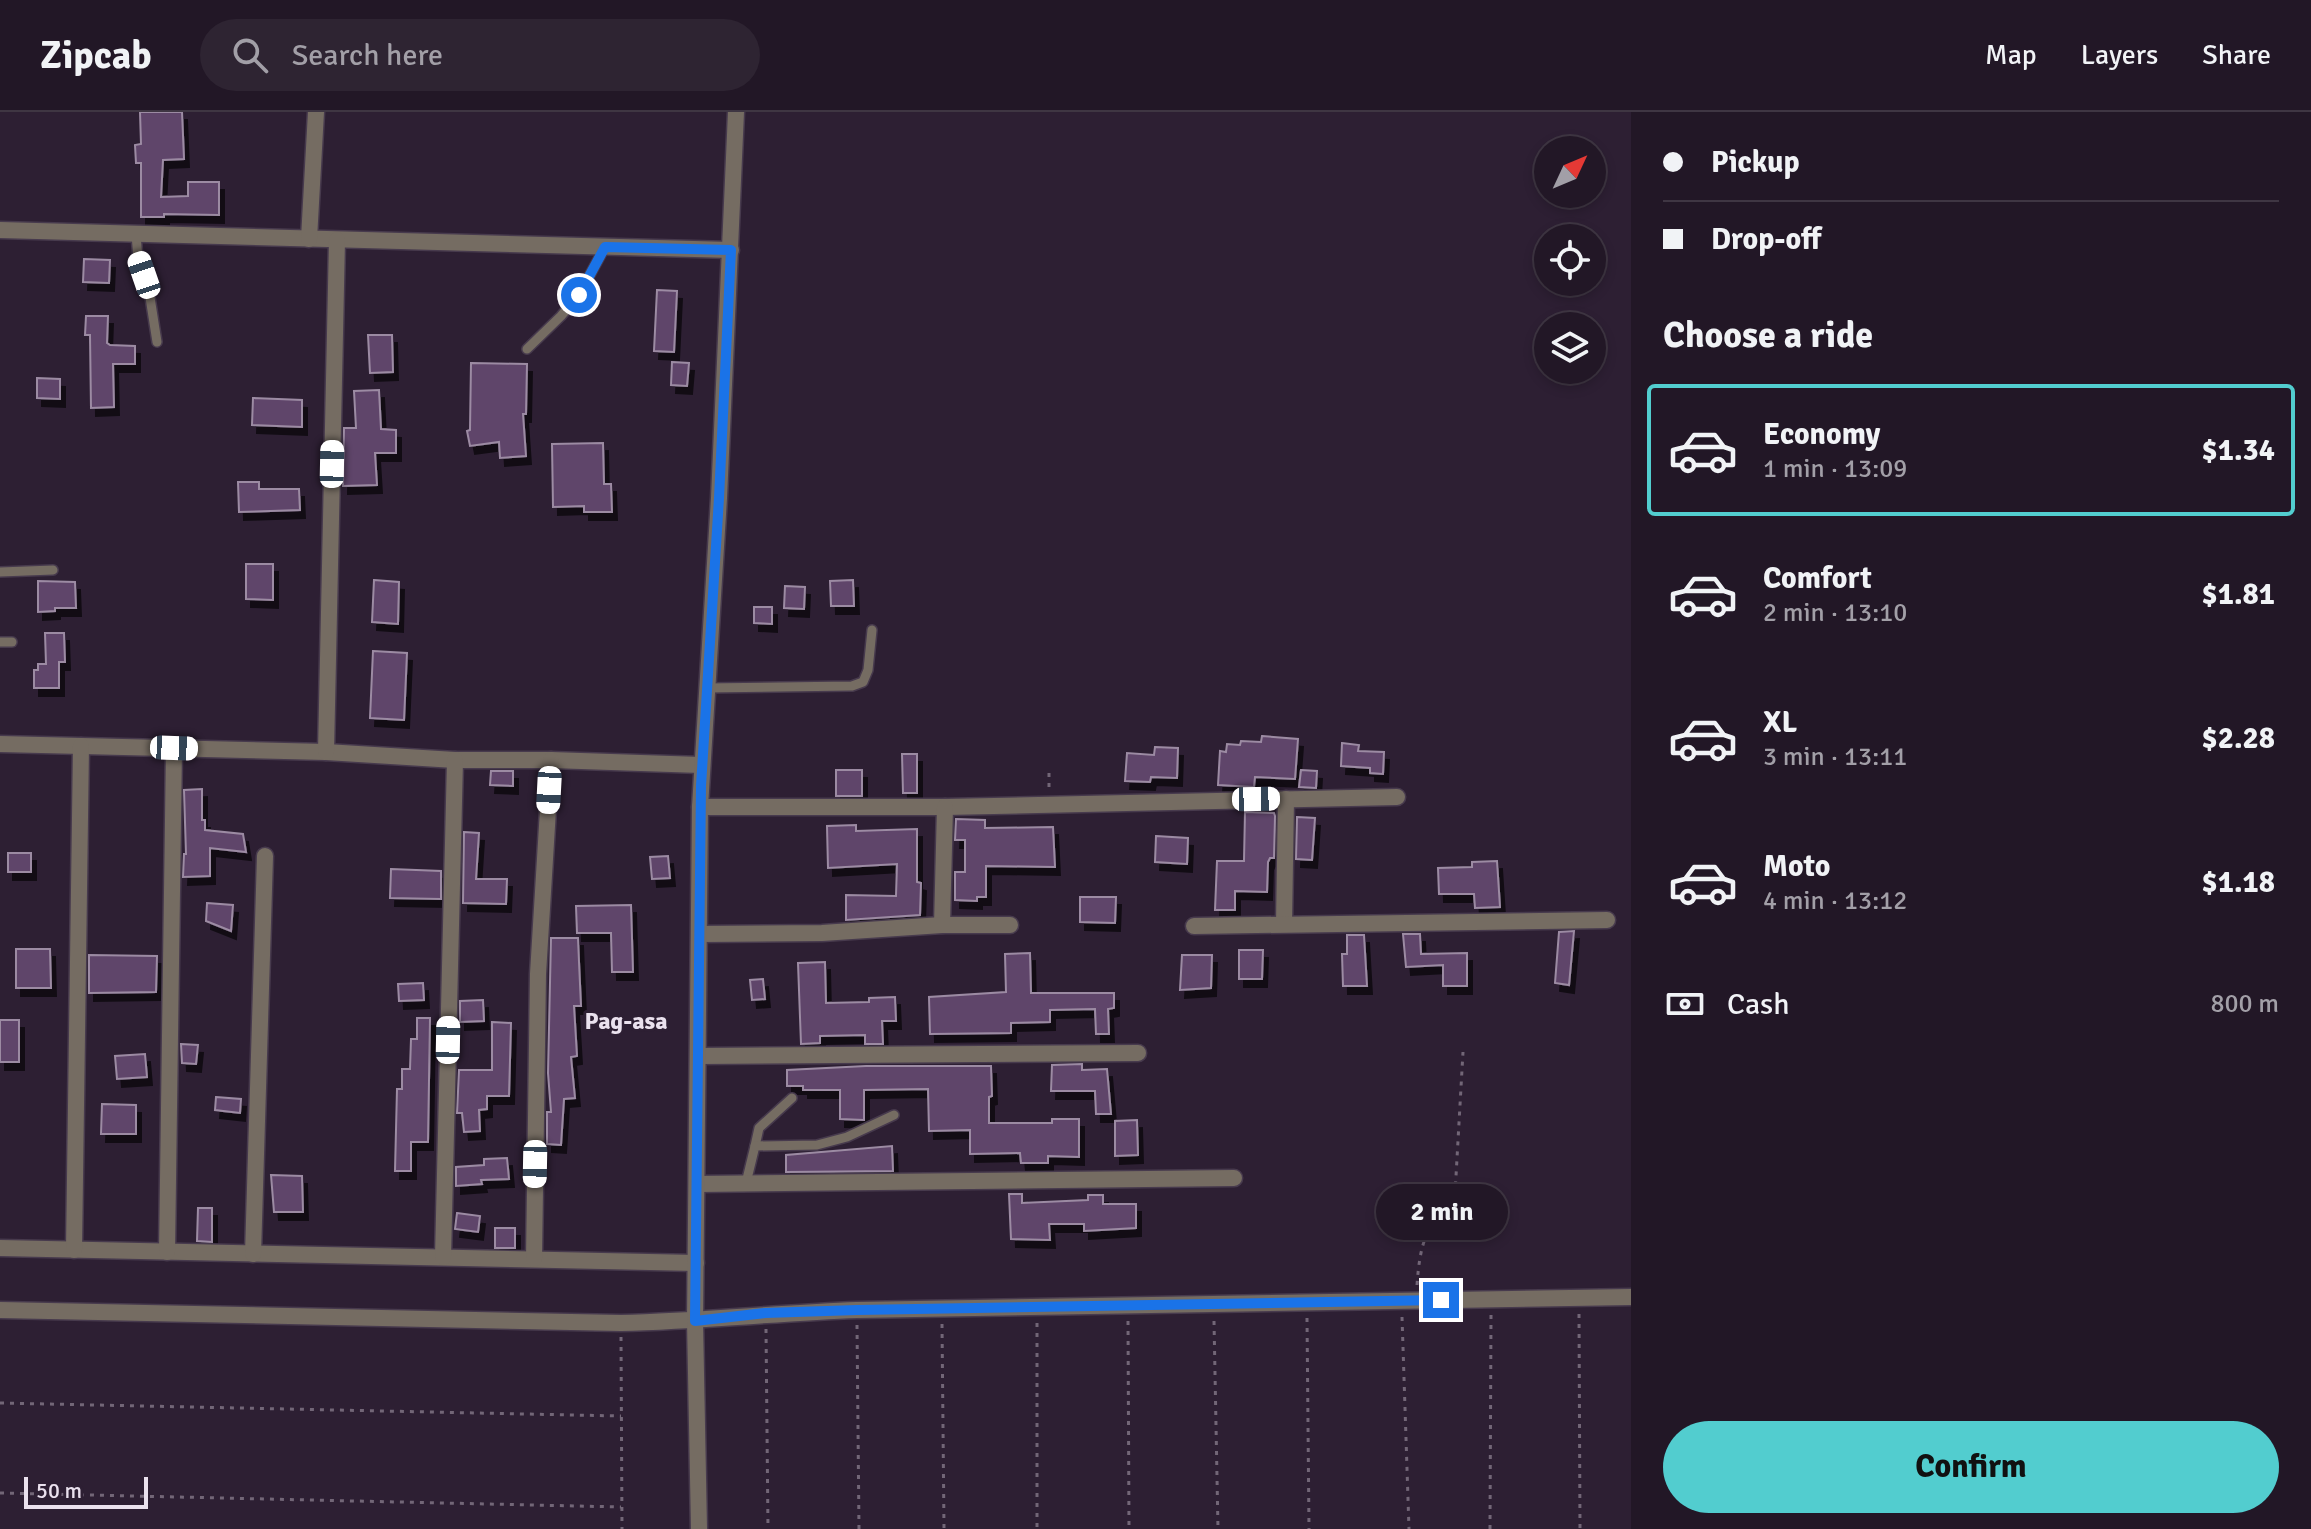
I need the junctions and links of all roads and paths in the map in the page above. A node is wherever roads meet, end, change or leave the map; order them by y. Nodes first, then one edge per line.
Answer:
1 (316, 112) edge
2 (736, 112) edge
3 (0, 230) edge
4 (136, 234) junction
5 (309, 239) junction
6 (337, 240) junction
7 (605, 247) junction
8 (731, 250) junction
9 (157, 342) dead end
10 (527, 349) dead end
11 (53, 570) dead end
12 (0, 572) edge
13 (872, 630) dead end
14 (0, 642) edge
15 (12, 642) dead end
16 (706, 688) junction
17 (0, 744) edge
18 (81, 746) junction
19 (174, 748) junction
20 (326, 752) junction
21 (455, 760) junction
22 (551, 760) junction
23 (701, 765) junction
24 (1397, 797) dead end
25 (1286, 799) junction
26 (700, 807) junction
27 (945, 807) junction
28 (265, 856) dead end
29 (1607, 920) dead end
30 (1284, 924) junction
31 (942, 925) junction
32 (1010, 925) dead end
33 (1194, 926) dead end
34 (701, 934) junction
35 (1463, 1052) dead end
36 (1138, 1053) dead end
37 (699, 1056) junction
38 (792, 1098) dead end
39 (894, 1115) dead end
40 (755, 1146) junction
41 (1234, 1178) dead end
42 (746, 1183) junction
43 (697, 1184) junction
44 (0, 1248) edge
45 (74, 1250) junction
46 (167, 1252) junction
47 (253, 1254) junction
48 (443, 1257) junction
49 (534, 1259) junction
50 (696, 1263) junction
51 (1631, 1297) edge
52 (1579, 1298) junction
53 (1491, 1299) junction
54 (1409, 1301) junction
55 (1307, 1303) junction
56 (1214, 1304) junction
57 (1128, 1305) junction
58 (1037, 1307) junction
59 (942, 1308) junction
60 (0, 1310) edge
61 (857, 1310) junction
62 (765, 1313) junction
63 (695, 1321) junction
64 (621, 1323) junction
65 (0, 1403) edge
66 (621, 1416) junction
67 (0, 1493) edge
68 (621, 1507) junction
69 (622, 1529) edge
70 (699, 1529) edge
71 (768, 1529) edge
72 (859, 1529) edge
73 (944, 1529) edge
74 (1037, 1529) edge
75 (1129, 1529) edge
76 (1218, 1529) edge
77 (1309, 1529) edge
78 (1409, 1529) edge
79 (1490, 1529) edge
80 (1580, 1529) edge

1 - 5 street
2 - 8 street
3 - 4 street
4 - 5 street
4 - 9 lane
5 - 6 street
6 - 7 street
6 - 20 street
7 - 8 street
7 - 10 lane
8 - 16 street
11 - 12 lane
13 - 16 lane
14 - 15 lane
16 - 23 street
17 - 18 street
18 - 19 street
18 - 45 street
19 - 20 street
19 - 46 street
20 - 21 street
21 - 22 street
21 - 48 street
22 - 23 street
22 - 49 street
23 - 26 street
24 - 25 street
25 - 27 street
25 - 30 street
26 - 27 street
26 - 34 street
27 - 31 street
28 - 47 street
29 - 30 street
30 - 33 street
31 - 32 street
31 - 34 street
34 - 37 street
35 - 54 path
36 - 37 street
37 - 43 street
38 - 40 lane
39 - 40 lane
40 - 42 lane
41 - 42 street
42 - 43 street
43 - 50 street
44 - 45 street
45 - 46 street
46 - 47 street
47 - 48 street
48 - 49 street
49 - 50 street
50 - 63 street
51 - 52 street
52 - 53 street
52 - 80 path
53 - 54 street
53 - 79 path
54 - 55 street
54 - 78 path
55 - 56 street
55 - 77 path
56 - 57 street
56 - 76 path
57 - 58 street
57 - 75 path
58 - 59 street
58 - 74 path
59 - 61 street
59 - 73 path
60 - 64 street
61 - 62 street
61 - 72 path
62 - 63 street
62 - 71 path
63 - 64 street
63 - 70 street
64 - 66 path
65 - 66 path
66 - 68 path
67 - 68 path
68 - 69 path

